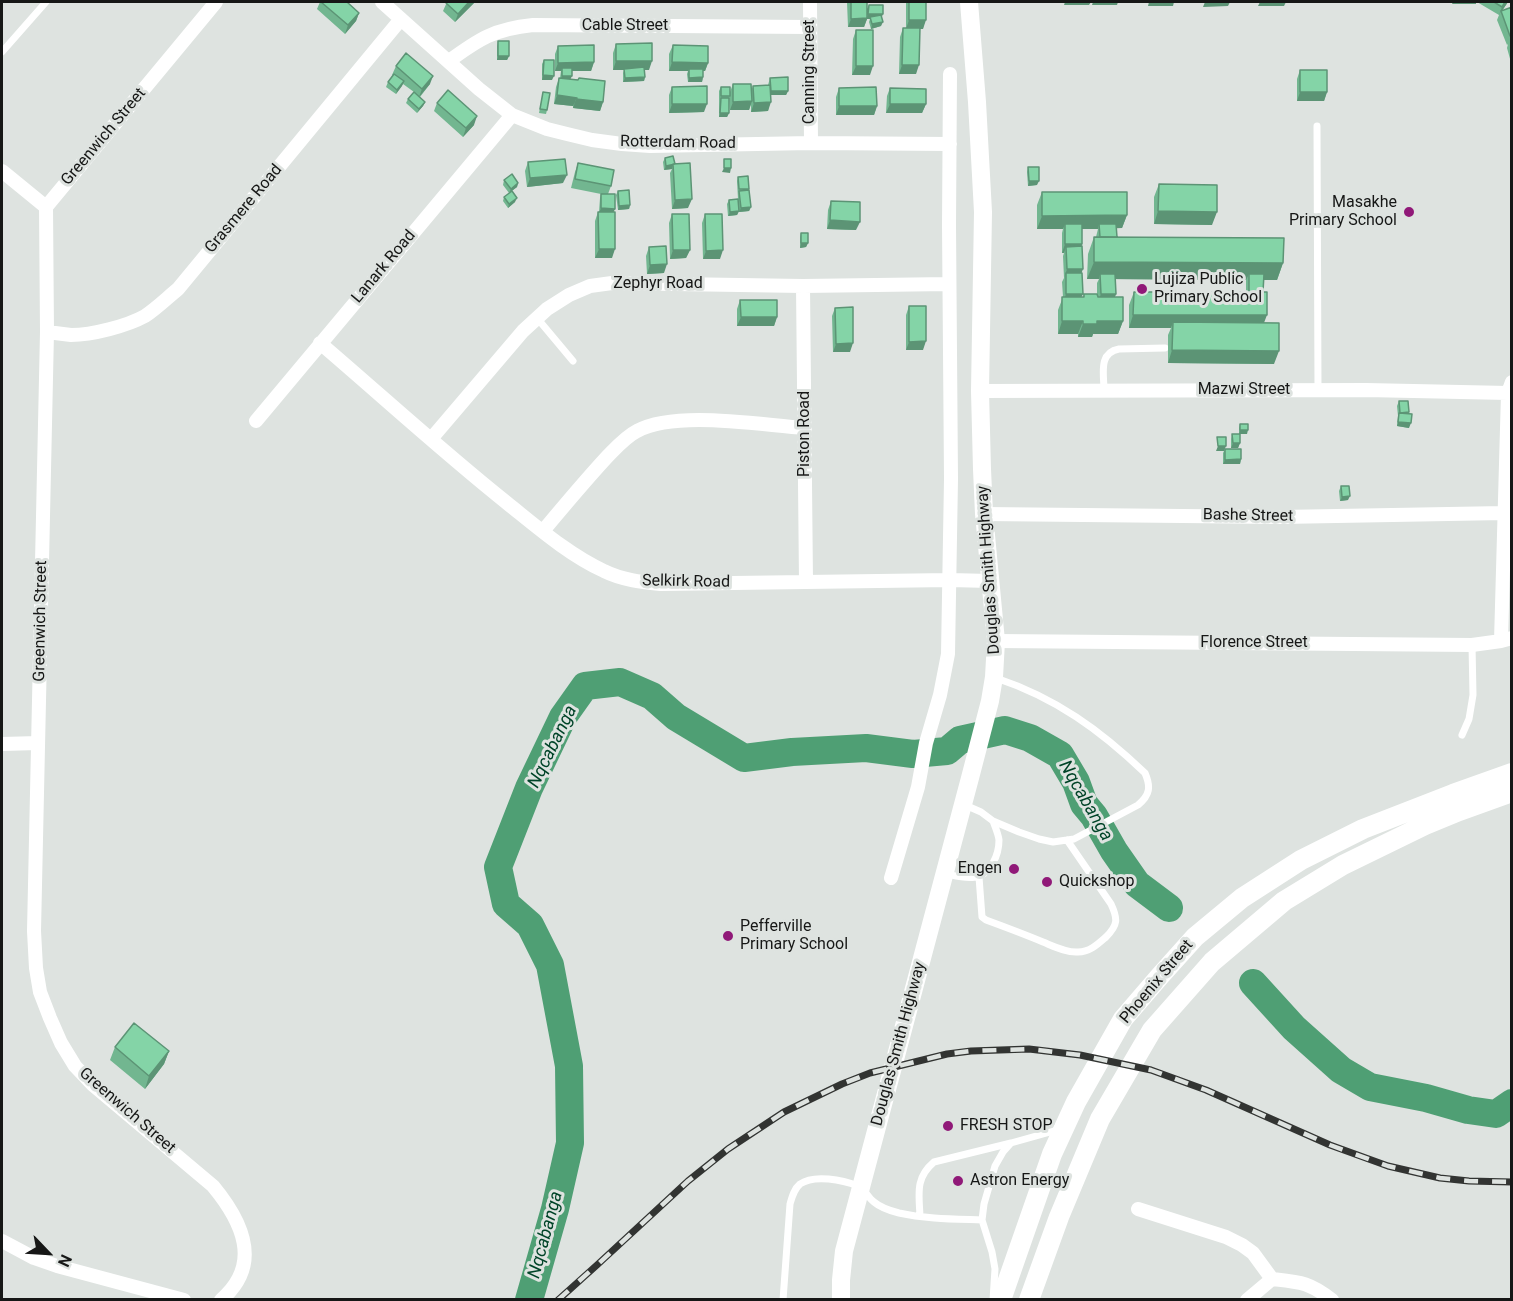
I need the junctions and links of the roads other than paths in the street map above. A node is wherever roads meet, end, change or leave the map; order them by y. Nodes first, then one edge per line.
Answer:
1 (46, 2) edge
2 (216, 2) edge
3 (382, 2) edge
4 (810, 2) edge
5 (969, 2) edge
6 (401, 19) junction
7 (809, 27) junction
8 (2, 52) edge
9 (449, 61) junction
10 (950, 74) dead end
11 (512, 115) junction
12 (1317, 126) dead end
13 (811, 143) junction
14 (950, 144) junction
15 (2, 171) edge
16 (46, 207) junction
17 (949, 284) junction
18 (803, 286) junction
19 (537, 318) junction
20 (47, 332) junction
21 (320, 343) junction
22 (1165, 348) dead end
23 (573, 361) dead end
24 (1510, 388) edge
25 (1104, 390) junction
26 (1318, 390) junction
27 (980, 391) junction
28 (256, 421) dead end
29 (805, 428) junction
30 (431, 439) junction
31 (1508, 511) edge
32 (984, 514) junction
33 (543, 531) junction
34 (950, 580) junction
35 (990, 581) junction
36 (806, 582) junction
37 (1506, 640) edge
38 (996, 641) junction
39 (1472, 645) junction
40 (994, 677) junction
41 (1462, 735) dead end
42 (38, 743) junction
43 (2, 744) edge
44 (1512, 773) edge
45 (1512, 792) edge
46 (1456, 802) junction
47 (963, 804) junction
48 (993, 821) junction
49 (1071, 840) junction
50 (945, 874) junction
51 (979, 877) junction
52 (891, 878) dead end
53 (1065, 1128) junction
54 (1011, 1143) junction
55 (860, 1187) junction
56 (1138, 1209) dead end
57 (920, 1216) junction
58 (982, 1220) junction
59 (2, 1241) edge
60 (1272, 1279) junction
61 (184, 1299) edge
62 (221, 1299) edge
63 (783, 1299) edge
64 (841, 1299) edge
65 (993, 1299) edge
66 (1001, 1299) edge
67 (1029, 1299) edge
68 (1247, 1299) edge
69 (1332, 1299) edge

1 - 8 lane
2 - 16 street, Greenwich Street
3 - 6 street, Rotterdam Road
4 - 7 street, Canning Street
5 - 27 street, Douglas Smith Highway
6 - 9 street, Rotterdam Road
6 - 20 street, Grasmere Road
7 - 9 street, Cable Street
7 - 13 street, Canning Street
9 - 11 street, Rotterdam Road
10 - 14 street
11 - 13 street, Rotterdam Road
11 - 21 street, Lanark Road
12 - 26 lane
13 - 14 street, Rotterdam Road
14 - 17 street
15 - 16 street
16 - 20 street, Greenwich Street
17 - 18 street, Zephyr Road
17 - 34 street
18 - 19 street, Zephyr Road
18 - 29 street, Piston Road
19 - 23 lane
19 - 30 street, Zephyr Road
20 - 42 street, Greenwich Street
21 - 28 street, Lanark Road
21 - 30 street, Selkirk Road
22 - 25 lane
24 - 26 street, Mazwi Street
24 - 31 street
25 - 26 street, Mazwi Street
25 - 27 street, Mazwi Street
27 - 32 street, Douglas Smith Highway
29 - 33 street
29 - 36 street, Piston Road
30 - 33 street, Selkirk Road
31 - 32 street, Bashe Street
31 - 37 street
32 - 35 street, Douglas Smith Highway
33 - 36 street, Selkirk Road
34 - 35 street, Selkirk Road
34 - 36 street, Selkirk Road
34 - 52 street
35 - 38 street, Douglas Smith Highway
37 - 39 street, Florence Street
38 - 39 street, Florence Street
38 - 40 street, Douglas Smith Highway
39 - 41 lane
40 - 47 street, Douglas Smith Highway
40 - 49 lane
42 - 43 street
42 - 62 street, Greenwich Street
44 - 46 main road
45 - 46 main road
46 - 53 main road, Phoenix Street
46 - 67 main road, Phoenix Street
47 - 48 lane
47 - 50 street, Douglas Smith Highway
48 - 49 lane
48 - 51 lane
49 - 51 lane
50 - 51 lane
50 - 55 street, Douglas Smith Highway
53 - 54 lane
53 - 66 main road, Phoenix Street
54 - 57 lane
54 - 58 lane
55 - 57 lane
55 - 63 lane
55 - 64 street, Douglas Smith Highway
56 - 60 street
57 - 58 lane
58 - 65 lane
59 - 61 street
60 - 68 street
60 - 69 street

